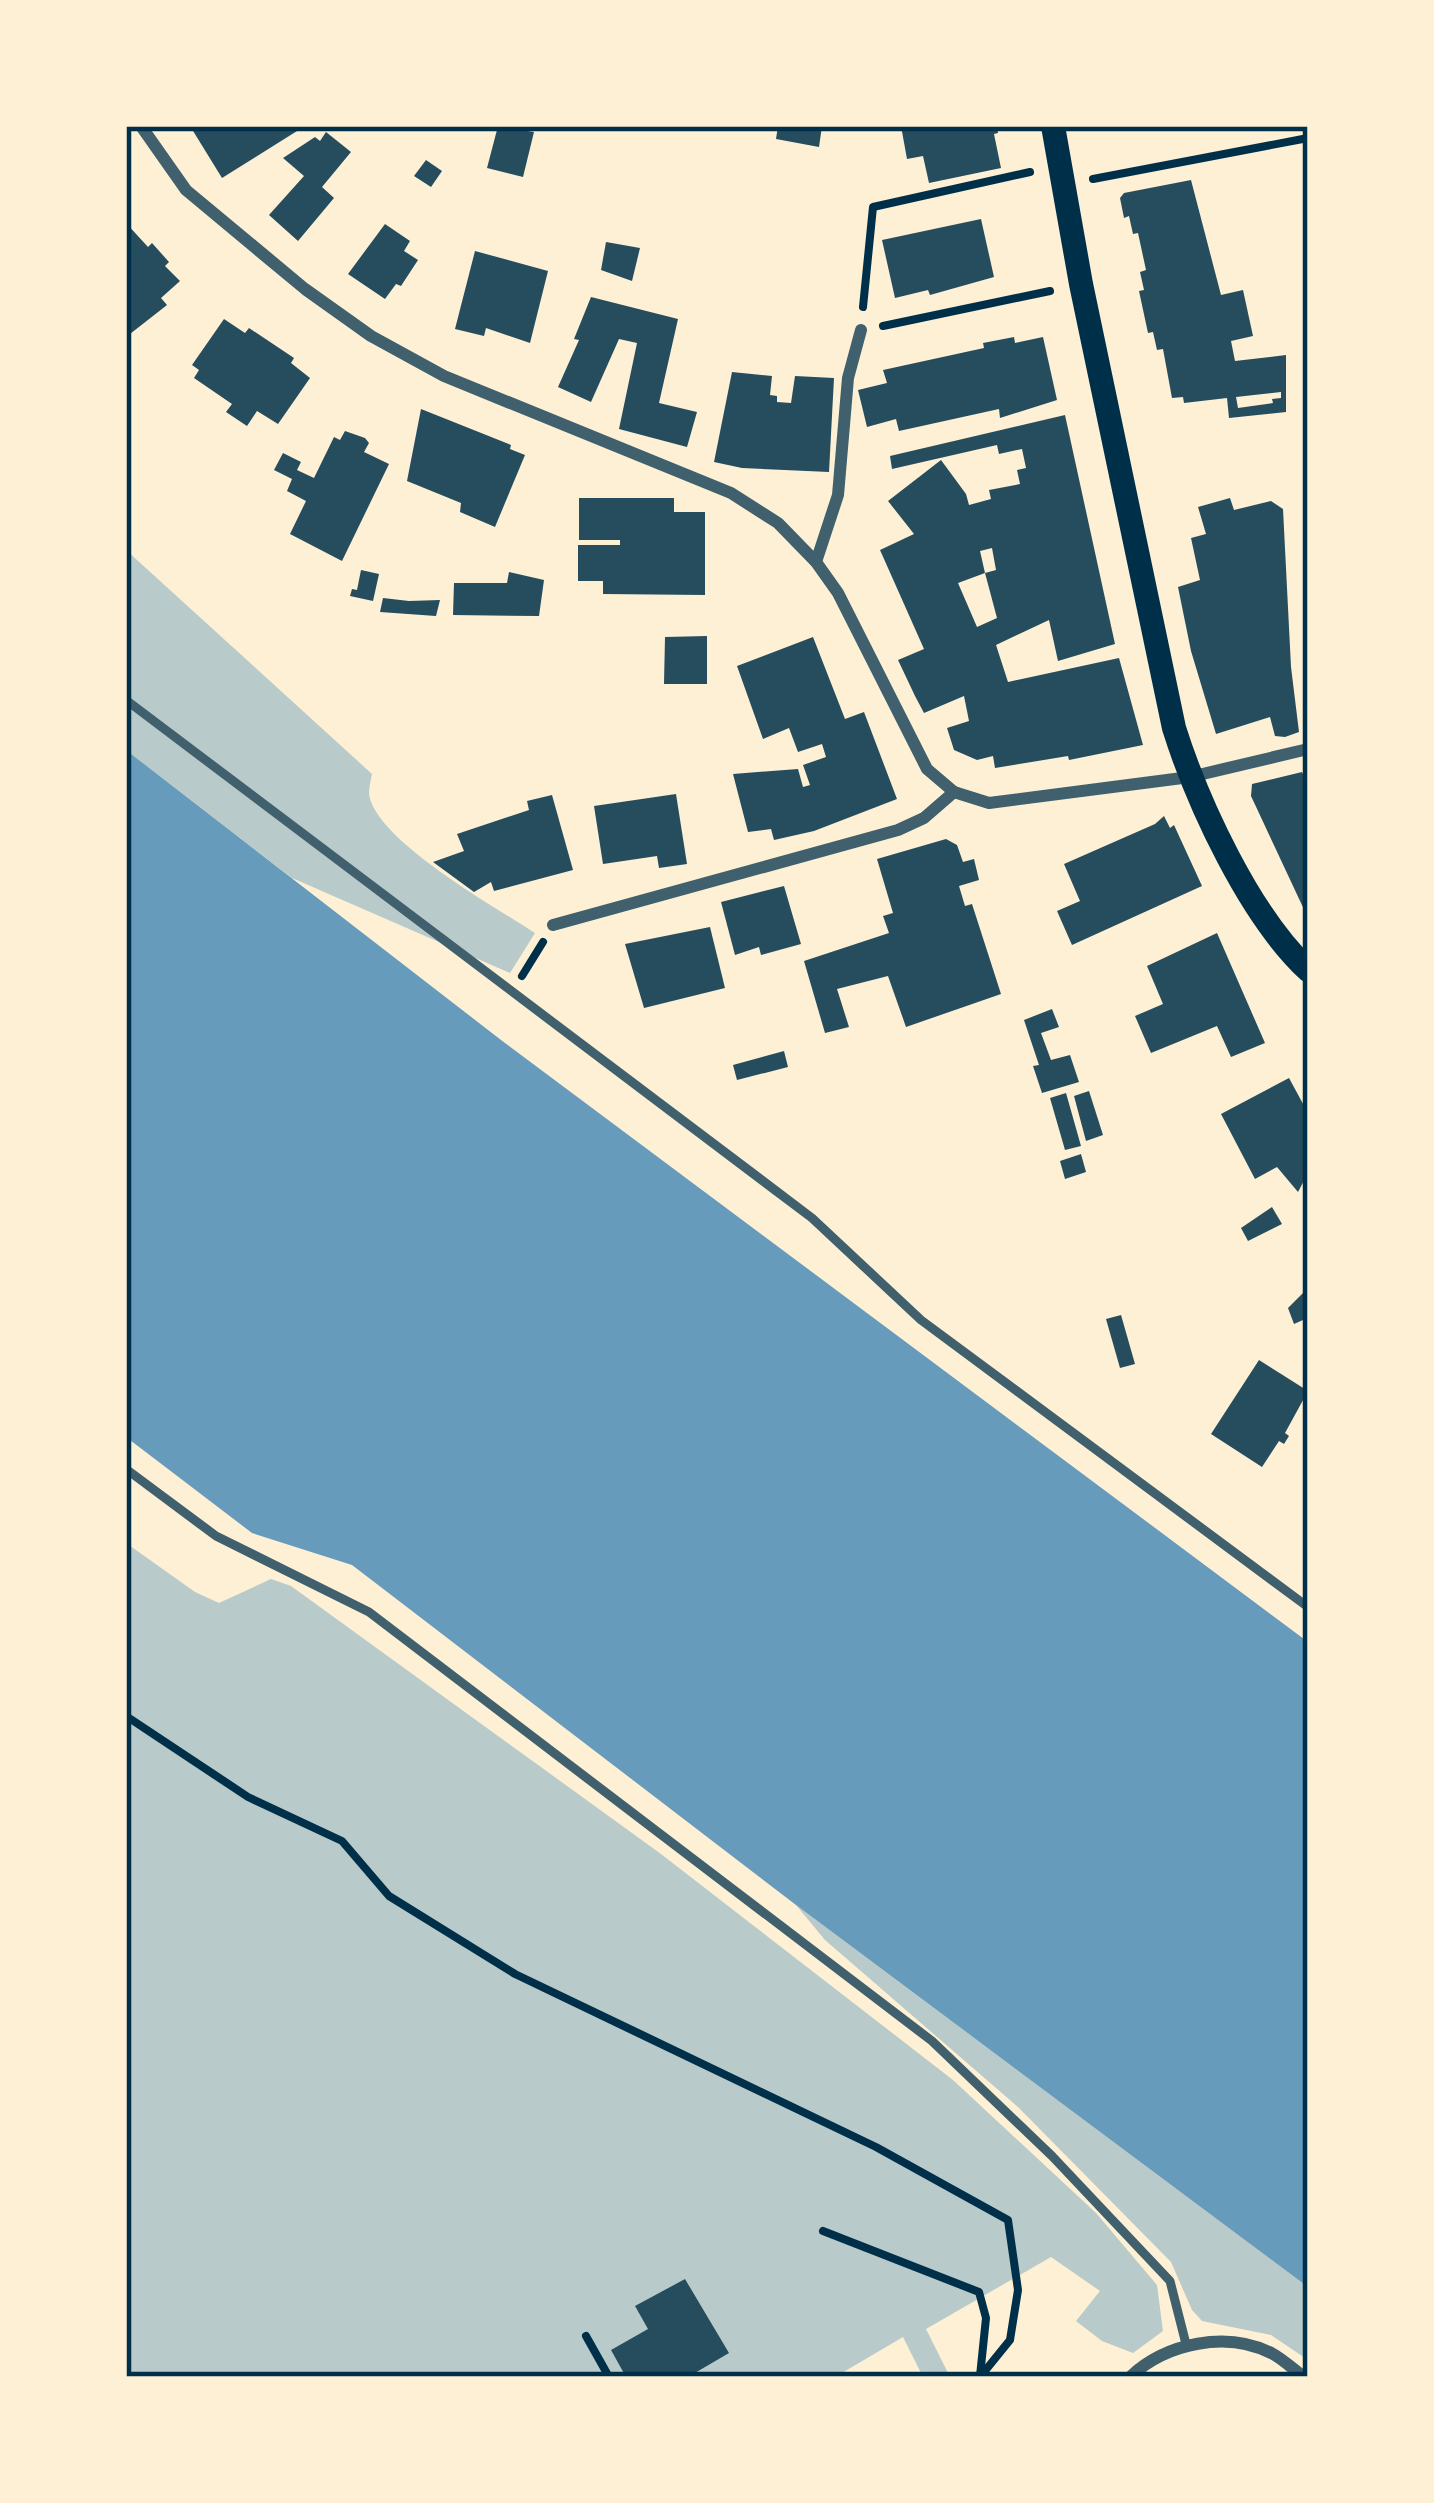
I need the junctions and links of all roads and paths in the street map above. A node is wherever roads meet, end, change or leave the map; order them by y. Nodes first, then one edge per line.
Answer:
1 (141, 126) edge
2 (1053, 126) edge
3 (1308, 138) edge
4 (1060, 175) junction
5 (1081, 284) junction
6 (861, 330) junction
7 (816, 562) junction
8 (126, 700) edge
9 (1308, 749) edge
10 (1190, 777) junction
11 (954, 792) junction
12 (553, 925) joint
13 (1308, 970) edge
14 (512, 992) junction
15 (126, 1469) edge
16 (1308, 1607) edge
17 (126, 1716) edge
18 (823, 2231) dead end
19 (586, 2336) dead end
20 (1186, 2344) junction
21 (609, 2377) edge
22 (980, 2377) edge
23 (1130, 2377) edge
24 (1304, 2377) edge

1 - 7 street
2 - 4 main road
3 - 4 path
4 - 5 main road
4 - 6 path
5 - 6 path
5 - 10 main road
6 - 7 street
7 - 11 street
8 - 14 lane
9 - 10 street
10 - 11 street
10 - 13 main road
11 - 12 street
12 - 14 path
14 - 16 lane
15 - 20 lane
17 - 22 path
18 - 22 path
19 - 21 path
20 - 23 street
20 - 24 street

